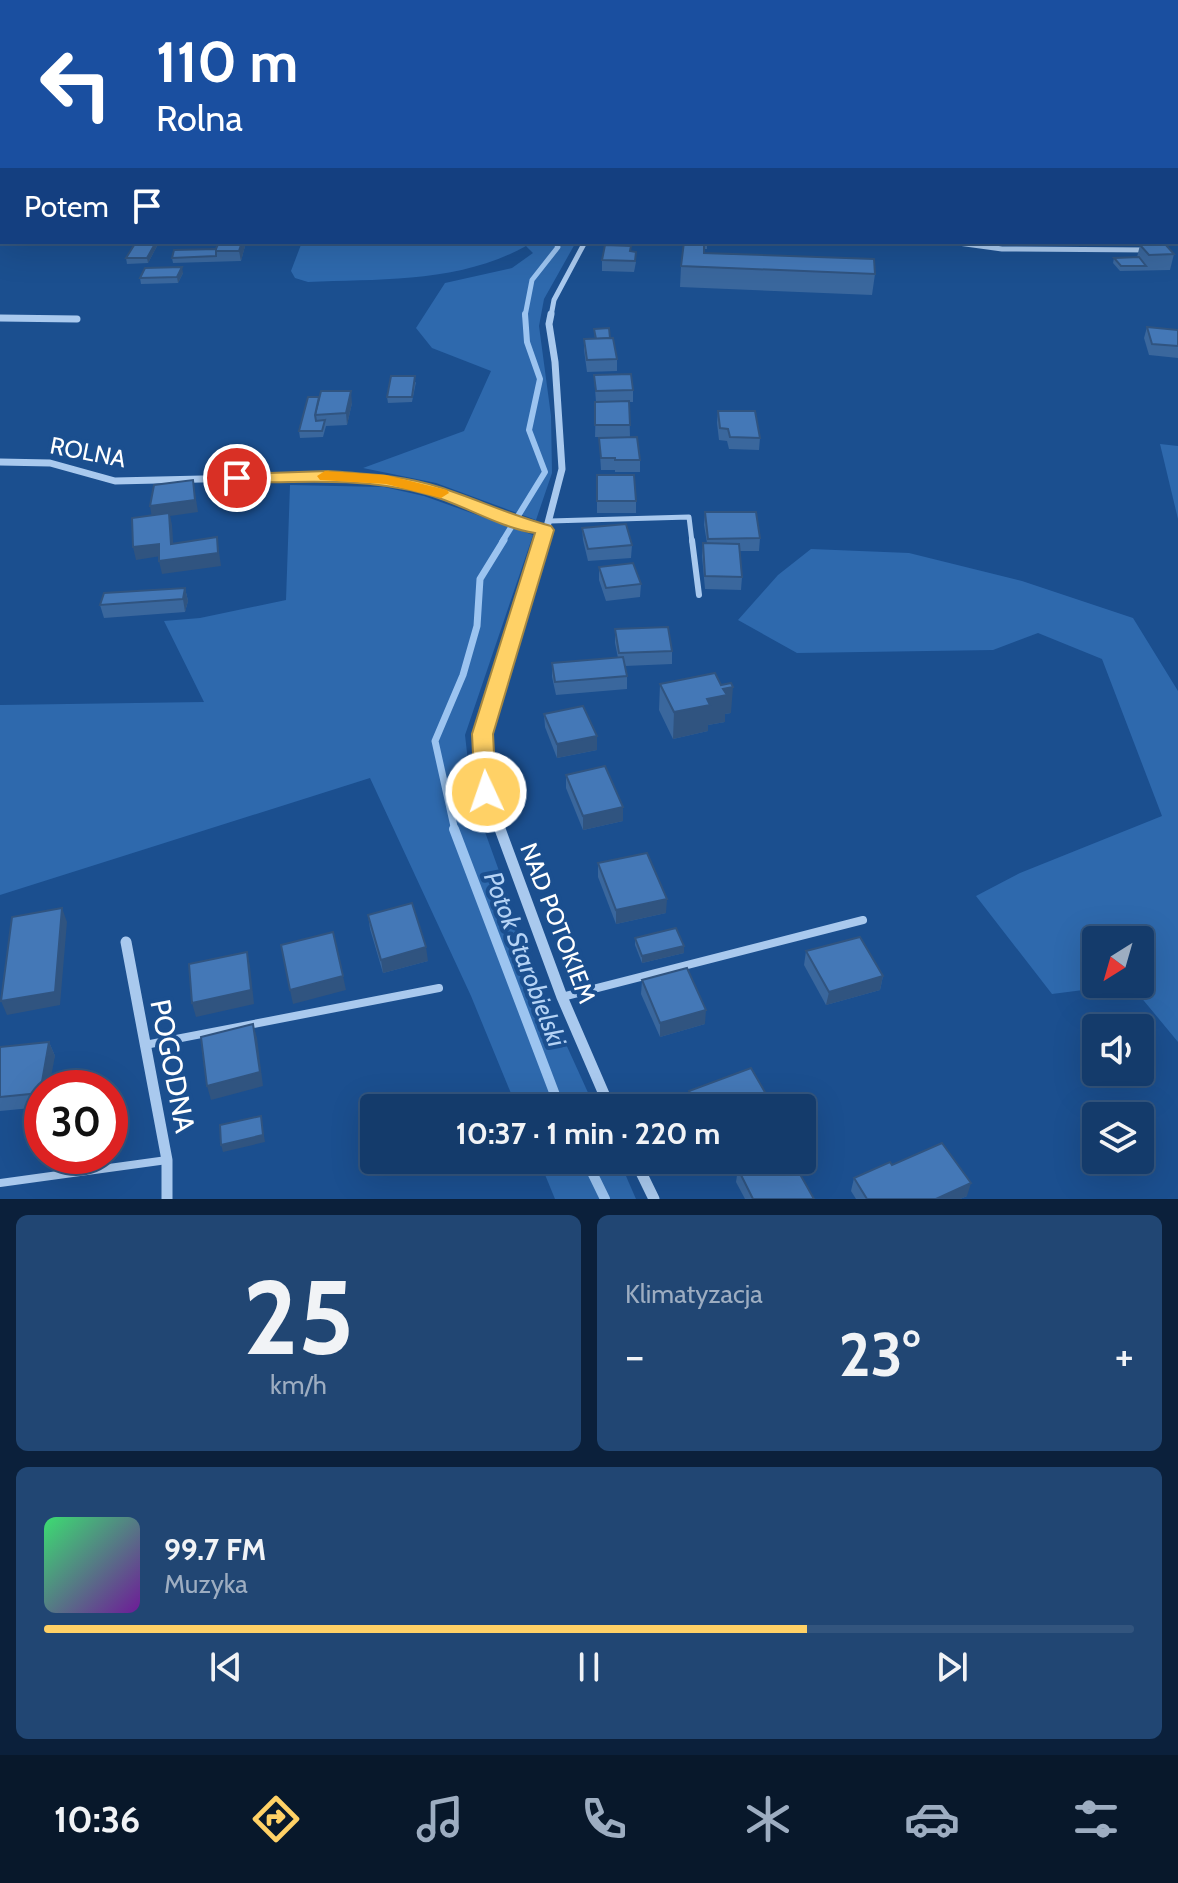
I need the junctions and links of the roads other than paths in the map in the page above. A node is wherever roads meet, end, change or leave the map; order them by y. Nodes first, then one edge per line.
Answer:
1 (584, 244) edge
2 (966, 244) edge
3 (1163, 250) edge
4 (0, 318) edge
5 (77, 319) dead end
6 (0, 462) edge
7 (547, 525) junction
8 (699, 595) dead end
9 (863, 920) dead end
10 (126, 942) dead end
11 (439, 988) dead end
12 (562, 997) junction
13 (145, 1045) junction
14 (604, 1094) edge
15 (167, 1160) junction
16 (642, 1174) edge
17 (0, 1183) edge
18 (167, 1199) edge
19 (654, 1199) edge

1 - 7 street, NAD POTOKIEM
2 - 3 street
4 - 5 street
6 - 7 street, ROLNA
7 - 8 lane
7 - 12 street, NAD POTOKIEM
9 - 12 lane
10 - 13 street, POGODNA
11 - 13 lane
12 - 14 street, NAD POTOKIEM
13 - 15 street, POGODNA
15 - 17 lane
15 - 18 street, POGODNA
16 - 19 street

